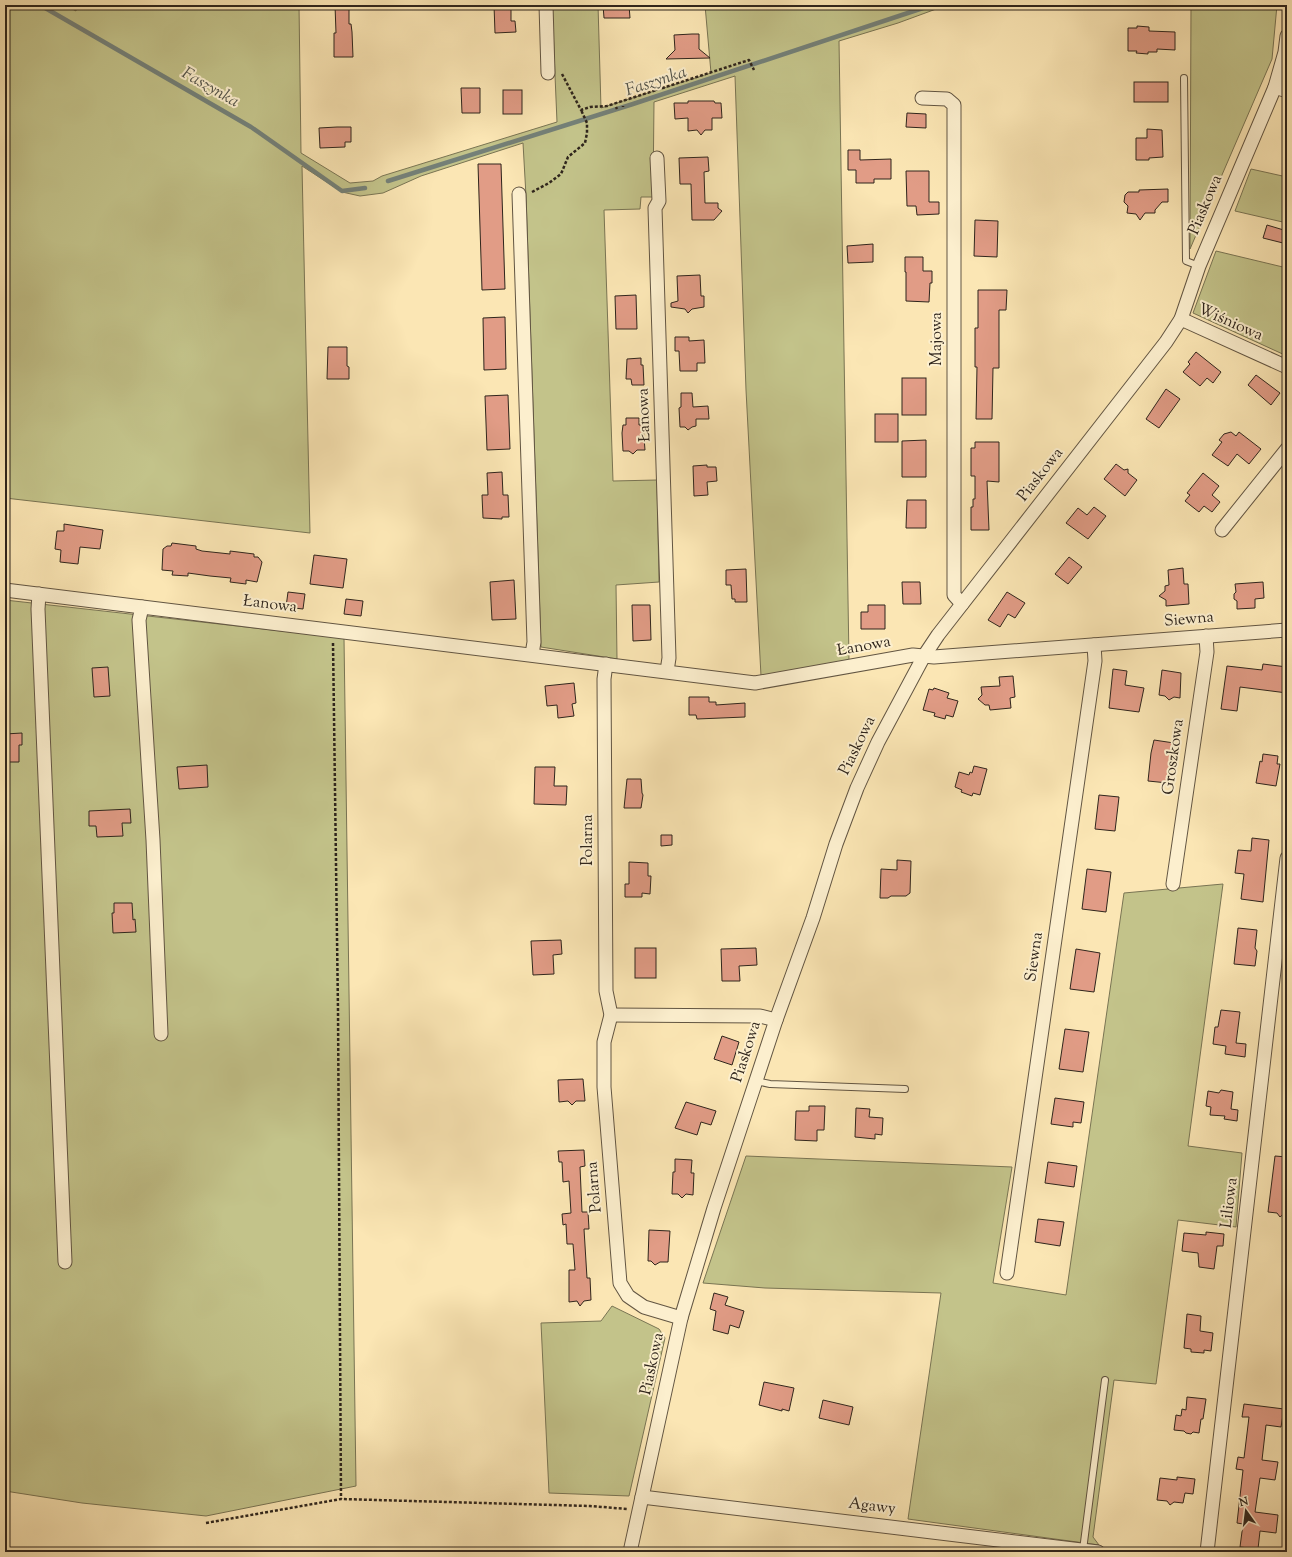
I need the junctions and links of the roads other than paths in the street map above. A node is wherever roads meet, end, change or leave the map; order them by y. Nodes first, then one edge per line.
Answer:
1 (546, 5) edge
2 (1287, 36) edge
3 (548, 73) dead end
4 (1184, 78) dead end
5 (1281, 89) edge
6 (922, 98) dead end
7 (657, 158) dead end
8 (520, 198) road end
9 (1199, 266) junction
10 (1181, 319) junction
11 (1287, 367) edge
12 (1287, 449) edge
13 (1222, 530) dead end
14 (5, 590) edge
15 (39, 594) junction
16 (962, 604) junction
17 (142, 607) junction
18 (1287, 630) edge
19 (1206, 636) junction
20 (1094, 645) junction
21 (532, 654) junction
22 (924, 656) junction
23 (606, 664) junction
24 (667, 671) junction
25 (1287, 858) edge
26 (1173, 884) dead end
27 (611, 1015) junction
28 (776, 1020) junction
29 (161, 1034) dead end
30 (756, 1081) junction
31 (905, 1089) dead end
32 (65, 1262) dead end
33 (1007, 1273) dead end
34 (681, 1318) junction
35 (1105, 1380) dead end
36 (642, 1497) junction
37 (1083, 1550) junction
38 (630, 1552) edge
39 (1098, 1552) edge
40 (1207, 1552) edge

1 - 3 street
2 - 5 street, Piaskowa
4 - 9 lane
5 - 9 street, Piaskowa
6 - 16 street, Majowa
7 - 24 street, Łanowa
8 - 21 street
9 - 10 street, Piaskowa
10 - 11 street, Wiśniowa
10 - 16 street, Piaskowa
12 - 13 street
14 - 15 street, Łanowa
15 - 17 street, Łanowa
15 - 32 street
16 - 22 street, Piaskowa
17 - 21 street, Łanowa
17 - 29 street
18 - 19 street, Siewna
19 - 20 street, Siewna
19 - 26 street, Groszkowa
20 - 22 street, Siewna
20 - 33 street, Siewna
21 - 23 street, Łanowa
22 - 24 street, Łanowa
22 - 28 street, Piaskowa
23 - 24 street, Łanowa
23 - 27 street, Polarna
25 - 40 street, Liliowa
27 - 28 street
27 - 34 street, Polarna
28 - 30 street, Piaskowa
30 - 31 lane
30 - 34 street, Piaskowa
34 - 36 street, Piaskowa
35 - 37 lane
36 - 37 street, Agawy
36 - 38 street, Piaskowa
37 - 39 street, Agawy

